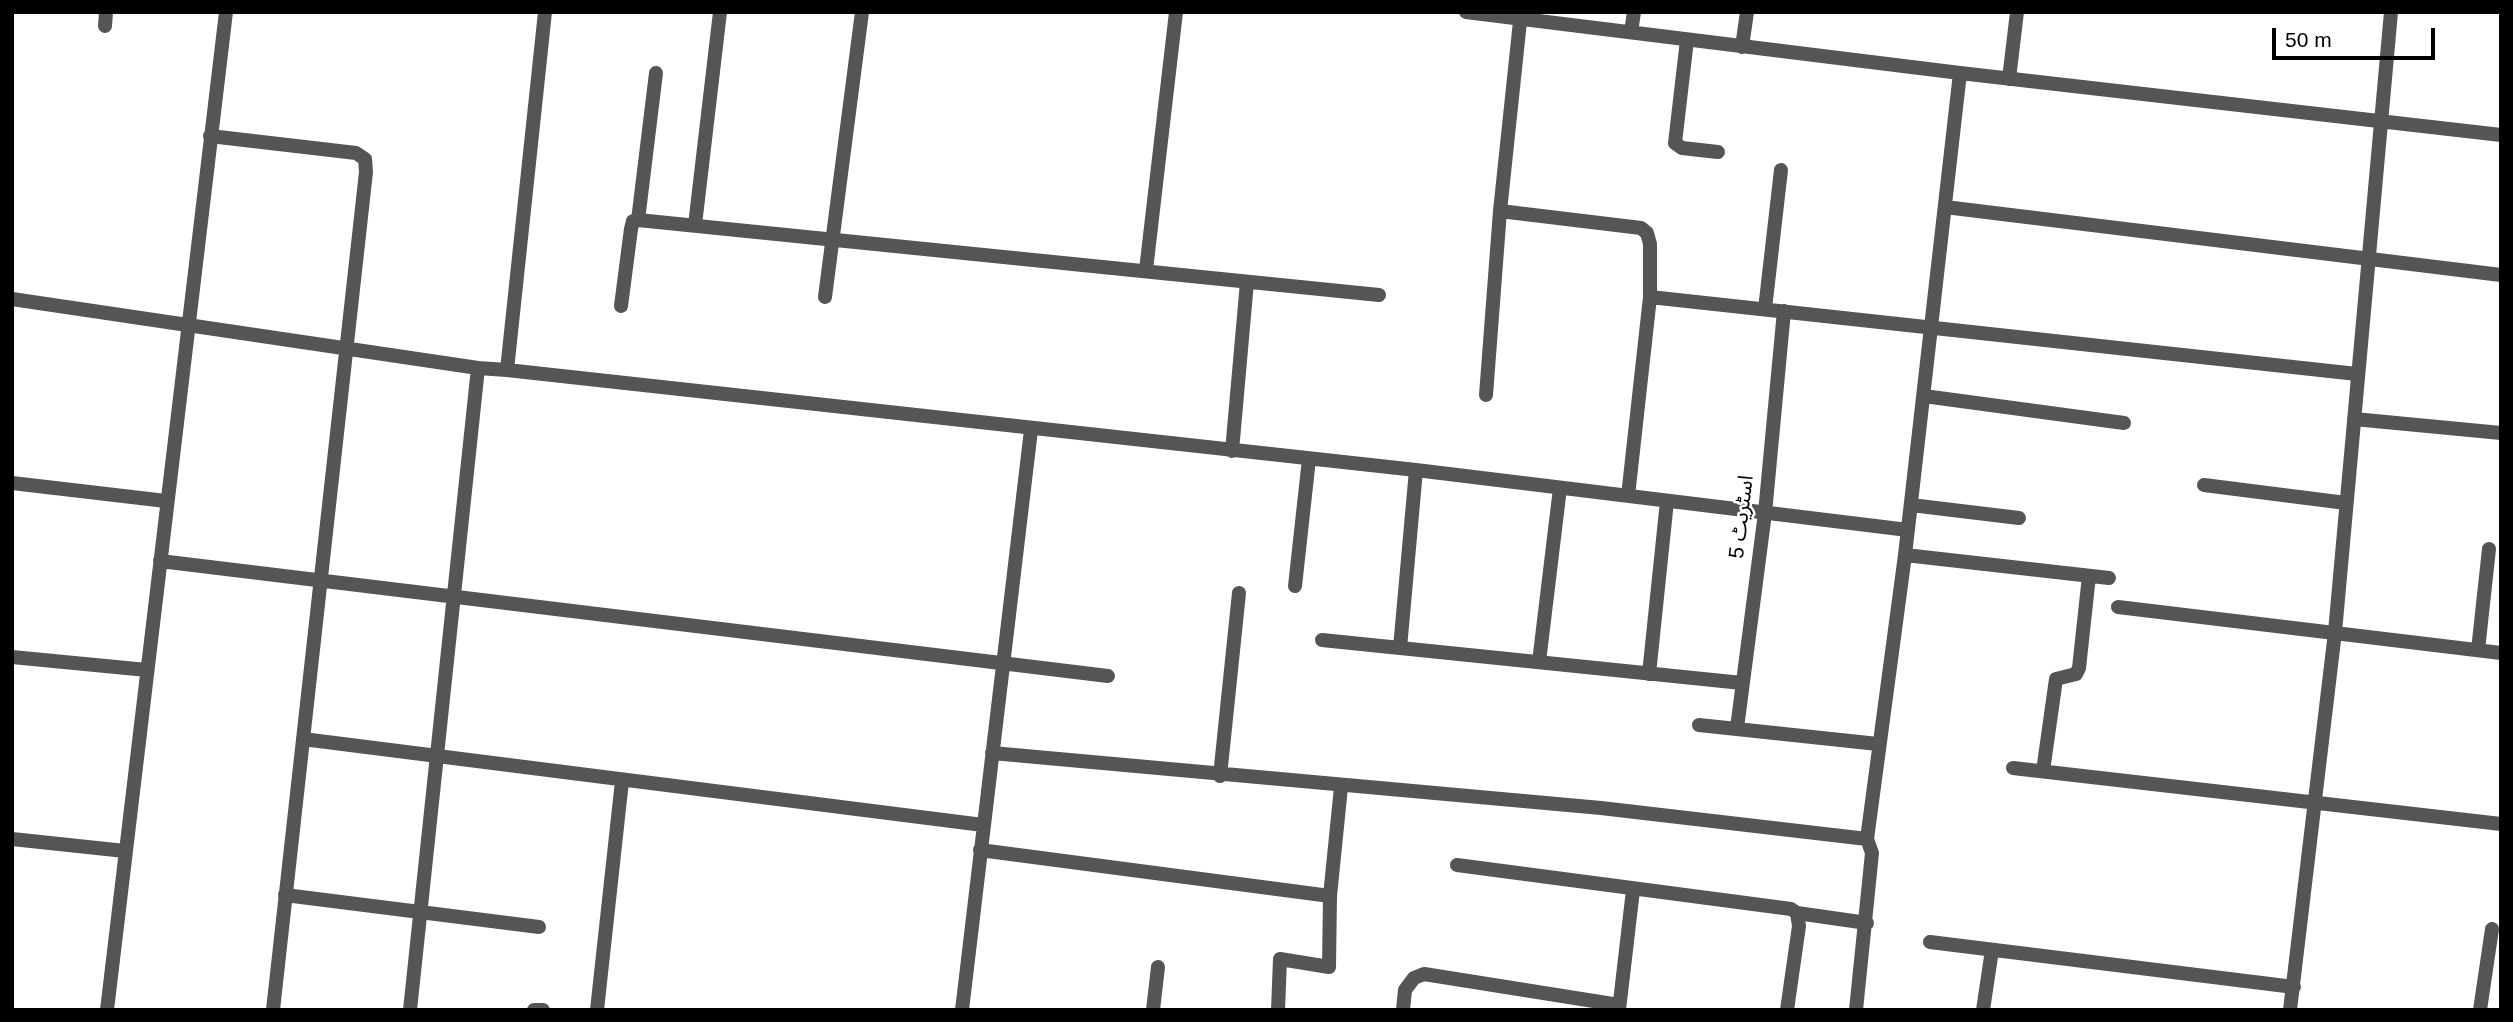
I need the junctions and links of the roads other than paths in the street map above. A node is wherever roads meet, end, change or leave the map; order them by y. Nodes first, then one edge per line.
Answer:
1 (226, 12) edge
2 (545, 12) edge
3 (720, 12) edge
4 (862, 12) edge
5 (1176, 12) edge
6 (1466, 12) edge
7 (1634, 12) edge
8 (1747, 12) edge
9 (2017, 12) edge
10 (2391, 12) edge
11 (1521, 15) edge
12 (1631, 32) junction
13 (1687, 40) junction
14 (1742, 47) junction
15 (656, 73) dead end
16 (1960, 74) junction
17 (2010, 79) junction
18 (2379, 121) junction
19 (2501, 135) edge
20 (210, 136) junction
21 (1718, 152) dead end
22 (1781, 170) dead end
23 (1945, 208) junction
24 (1500, 211) junction
25 (638, 219) junction
26 (695, 225) junction
27 (833, 241) junction
28 (2367, 259) junction
29 (1146, 270) junction
30 (2501, 275) edge
31 (1247, 282) junction
32 (1379, 295) dead end
33 (1650, 297) junction
34 (825, 298) dead end
35 (12, 299) edge
36 (621, 306) dead end
37 (1765, 309) junction
38 (1784, 310) junction
39 (189, 324) junction
40 (1930, 326) junction
41 (346, 349) junction
42 (478, 368) junction
43 (507, 370) junction
44 (2357, 374) junction
45 (1486, 395) dead end
46 (1924, 396) junction
47 (2354, 419) junction
48 (2124, 423) dead end
49 (1031, 430) junction
50 (2501, 433) edge
51 (1231, 451) junction
52 (1310, 459) junction
53 (1416, 470) junction
54 (12, 482) edge
55 (2204, 485) dead end
56 (1560, 488) junction
57 (1628, 496) junction
58 (166, 501) junction
59 (1667, 501) junction
60 (2346, 503) junction
61 (1911, 505) junction
62 (1765, 513) junction
63 (2019, 518) dead end
64 (1908, 530) junction
65 (2489, 549) dead end
66 (1905, 555) junction
67 (160, 561) junction
68 (2089, 576) junction
69 (2109, 578) dead end
70 (320, 580) junction
71 (1294, 586) dead end
72 (1239, 593) dead end
73 (454, 596) junction
74 (2119, 607) dead end
75 (2335, 632) junction
76 (1322, 640) dead end
77 (1400, 648) junction
78 (2478, 650) junction
79 (2501, 653) edge
80 (12, 657) edge
81 (1539, 662) junction
82 (1002, 665) junction
83 (147, 670) junction
84 (1649, 674) junction
85 (1108, 677) dead end
86 (1742, 683) junction
87 (1699, 725) dead end
88 (1737, 728) junction
89 (303, 738) junction
90 (1878, 744) junction
91 (992, 754) junction
92 (438, 758) junction
93 (2013, 768) dead end
94 (2043, 771) junction
95 (1220, 776) junction
96 (622, 780) junction
97 (1341, 787) junction
98 (2315, 802) junction
99 (2501, 824) edge
100 (983, 825) junction
101 (12, 839) edge
102 (1867, 839) junction
103 (980, 850) junction
104 (125, 852) junction
105 (1457, 865) dead end
106 (1633, 890) junction
107 (285, 895) junction
108 (1330, 896) junction
109 (422, 912) junction
110 (1797, 913) junction
111 (1867, 923) junction
112 (539, 927) dead end
113 (2492, 929) dead end
114 (1930, 942) dead end
115 (1992, 950) junction
116 (1158, 967) dead end
117 (2294, 987) junction
118 (1619, 1007) edge
119 (107, 1010) edge
120 (273, 1010) edge
121 (410, 1010) edge
122 (534, 1010) edge
123 (543, 1010) edge
124 (597, 1010) edge
125 (962, 1010) edge
126 (1153, 1010) edge
127 (1278, 1010) edge
128 (1403, 1010) edge
129 (1787, 1010) edge
130 (1856, 1010) edge
131 (1983, 1010) edge
132 (2290, 1010) edge
133 (2480, 1010) edge

1 - 20 street
2 - 43 street
3 - 26 street
4 - 27 street
5 - 29 street
6 - 11 street
7 - 12 street
8 - 14 street
9 - 17 street
10 - 18 street
11 - 12 street
11 - 24 street
12 - 13 street
13 - 14 street
13 - 21 street
14 - 16 street
15 - 25 street
16 - 17 street
16 - 23 street
17 - 18 street
18 - 19 street
18 - 28 street
20 - 39 street
20 - 41 street
22 - 37 street
23 - 28 street
23 - 40 street
24 - 33 street
24 - 45 street
25 - 26 street
25 - 36 street
26 - 27 street
27 - 29 street
27 - 34 street
28 - 30 street
28 - 44 street
29 - 31 street
31 - 32 street
31 - 51 street
33 - 37 street
33 - 57 street
35 - 39 street
37 - 38 street
38 - 40 street
38 - 62 street, اسٹریٹ 5
39 - 41 street
39 - 58 street
40 - 44 street
40 - 46 street
41 - 42 street
41 - 70 street
42 - 43 street
42 - 73 street
43 - 49 street
44 - 47 street
46 - 48 street
46 - 61 street
47 - 50 street
47 - 60 street
49 - 51 street
49 - 82 street
51 - 52 street
52 - 53 street
52 - 71 street
53 - 56 street
53 - 77 street
54 - 58 street
55 - 60 street
56 - 57 street
56 - 81 street
57 - 59 street
58 - 67 street
59 - 62 street
59 - 84 street
60 - 75 street
61 - 63 street
61 - 64 street
62 - 64 street
62 - 86 street, اسٹریٹ 5
64 - 66 street
65 - 78 street
66 - 68 street
66 - 90 street
67 - 70 street
67 - 83 street
68 - 69 street
68 - 94 street
70 - 73 street
70 - 89 street
72 - 95 street
73 - 82 street
73 - 92 street
74 - 75 street
75 - 78 street
75 - 98 street
76 - 77 street
77 - 81 street
78 - 79 street
80 - 83 street
81 - 84 street
82 - 85 street
82 - 91 street
83 - 104 street
84 - 86 street
86 - 88 street, اسٹریٹ 5
87 - 88 street
88 - 90 street
89 - 92 street
89 - 107 street
90 - 102 street
91 - 95 street
91 - 100 street
92 - 96 street
92 - 109 street
93 - 94 street
94 - 98 street
95 - 97 street
96 - 100 street
96 - 124 street
97 - 102 street
97 - 108 street
98 - 99 street
98 - 117 street
100 - 103 street
101 - 104 street
102 - 111 street
103 - 108 street
103 - 125 street
104 - 119 street
105 - 106 street
106 - 110 street
106 - 118 street
107 - 109 street
107 - 120 street
108 - 127 street
109 - 112 street
109 - 121 street
110 - 111 street
110 - 129 street
111 - 130 street
113 - 133 street
114 - 115 street
115 - 117 street
115 - 131 street
116 - 126 street
117 - 132 street
118 - 128 street
122 - 123 street

